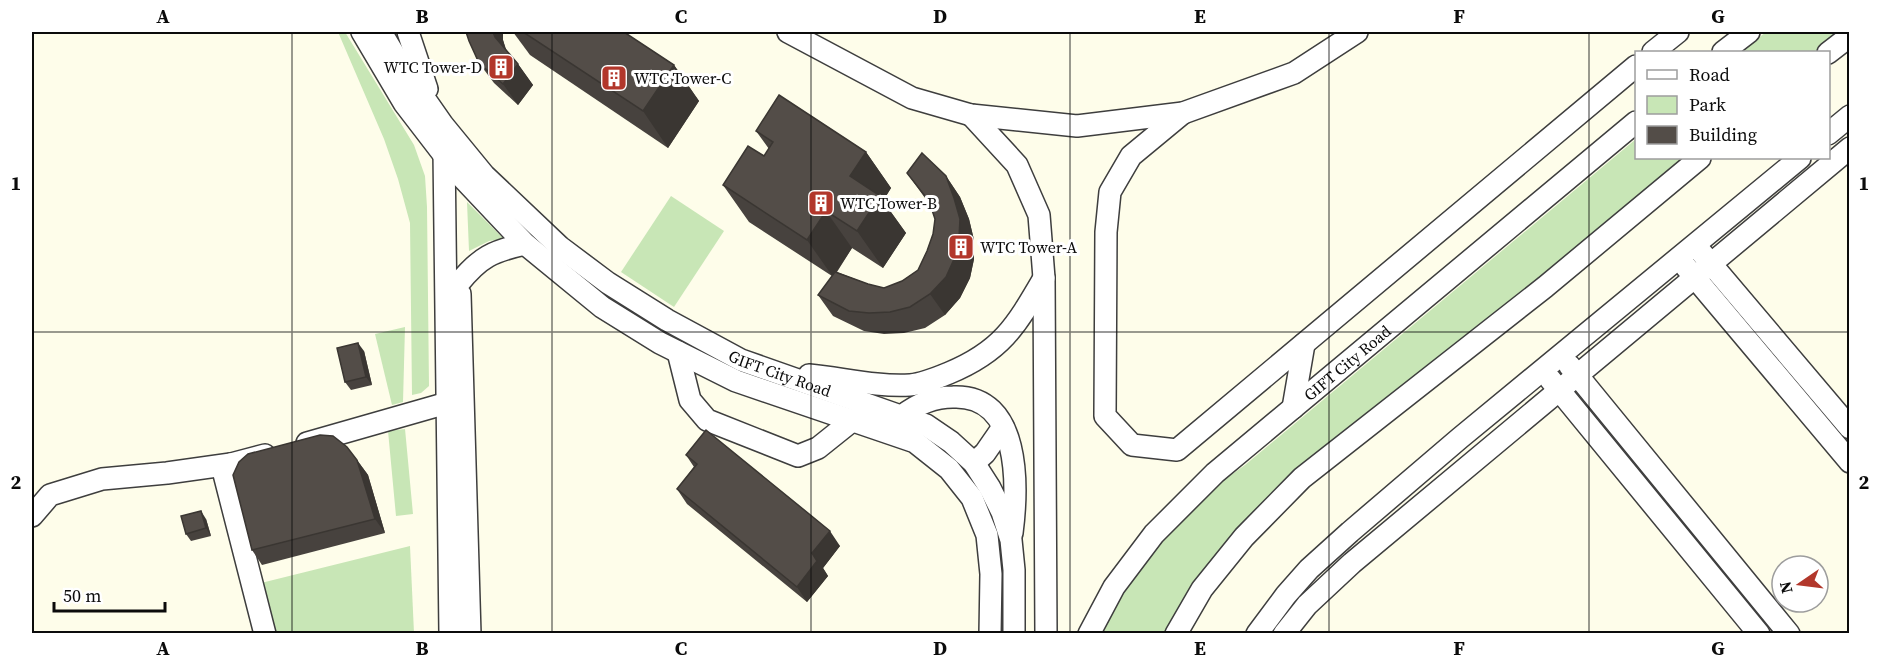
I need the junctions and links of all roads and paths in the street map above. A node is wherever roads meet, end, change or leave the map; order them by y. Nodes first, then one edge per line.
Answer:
1 (362, 32) edge
2 (381, 32) edge
3 (408, 32) edge
4 (788, 32) edge
5 (1357, 32) edge
6 (1678, 32) edge
7 (1749, 32) edge
8 (1850, 36) edge
9 (1654, 51) edge
10 (1724, 51) edge
11 (1830, 51) edge
12 (1635, 67) edge
13 (1183, 113) junction
14 (971, 115) junction
15 (1850, 116) edge
16 (439, 117) junction
17 (1635, 123) edge
18 (1830, 132) edge
19 (1850, 148) edge
20 (452, 151) junction
21 (1699, 159) edge
22 (1799, 159) edge
23 (457, 172) junction
24 (525, 244) junction
25 (1695, 244) junction
26 (1678, 258) junction
27 (1711, 263) junction
28 (1694, 277) junction
29 (1044, 278) junction
30 (459, 283) junction
31 (1633, 296) junction
32 (1649, 314) junction
33 (1304, 344) junction
34 (678, 352) junction
35 (1561, 355) junction
36 (1543, 369) junction
37 (1577, 374) junction
38 (791, 379) junction
39 (1559, 390) junction
40 (447, 403) junction
41 (1293, 408) junction
42 (902, 416) junction
43 (853, 420) junction
44 (1003, 427) junction
45 (1850, 428) edge
46 (1850, 462) edge
47 (974, 463) junction
48 (231, 464) junction
49 (32, 516) edge
50 (1011, 540) junction
51 (265, 633) edge
52 (450, 633) edge
53 (470, 633) edge
54 (990, 633) edge
55 (1014, 633) edge
56 (1046, 633) edge
57 (1089, 633) edge
58 (1176, 633) edge
59 (1257, 633) edge
60 (1284, 633) edge
61 (1759, 633) edge
62 (1789, 633) edge

1 - 20 street, GIFT City Road
2 - 16 street, GIFT City Road
3 - 16 street
4 - 14 street
5 - 13 street
6 - 9 street
7 - 10 street
8 - 11 street
12 - 33 street
13 - 14 street
13 - 33 street
14 - 29 street
15 - 18 street
16 - 20 street, GIFT City Road
17 - 41 street, GIFT City Road
19 - 27 street
20 - 23 street
20 - 38 street, GIFT City Road
20 - 40 street
21 - 58 street
22 - 25 street
23 - 24 street, GIFT City Road
23 - 30 street
24 - 30 street
24 - 34 street, GIFT City Road
25 - 26 street
25 - 27 street
26 - 28 street
26 - 31 street
27 - 28 street
27 - 45 street
28 - 32 street
28 - 46 street
29 - 38 street
29 - 56 street
30 - 53 street
31 - 32 street
31 - 35 street
32 - 37 street
33 - 41 street
34 - 43 street, GIFT City Road
34 - 43 street
35 - 36 street
35 - 37 street
36 - 39 street
36 - 59 street
37 - 39 street
37 - 62 street
38 - 42 street, GIFT City Road
39 - 60 street
39 - 61 street
40 - 48 street
40 - 52 street
41 - 57 street, GIFT City Road
42 - 44 street
42 - 47 street, GIFT City Road
43 - 54 street, GIFT City Road
44 - 47 street
44 - 50 street
47 - 50 street, GIFT City Road
48 - 49 street
48 - 51 street
50 - 55 street, GIFT City Road

